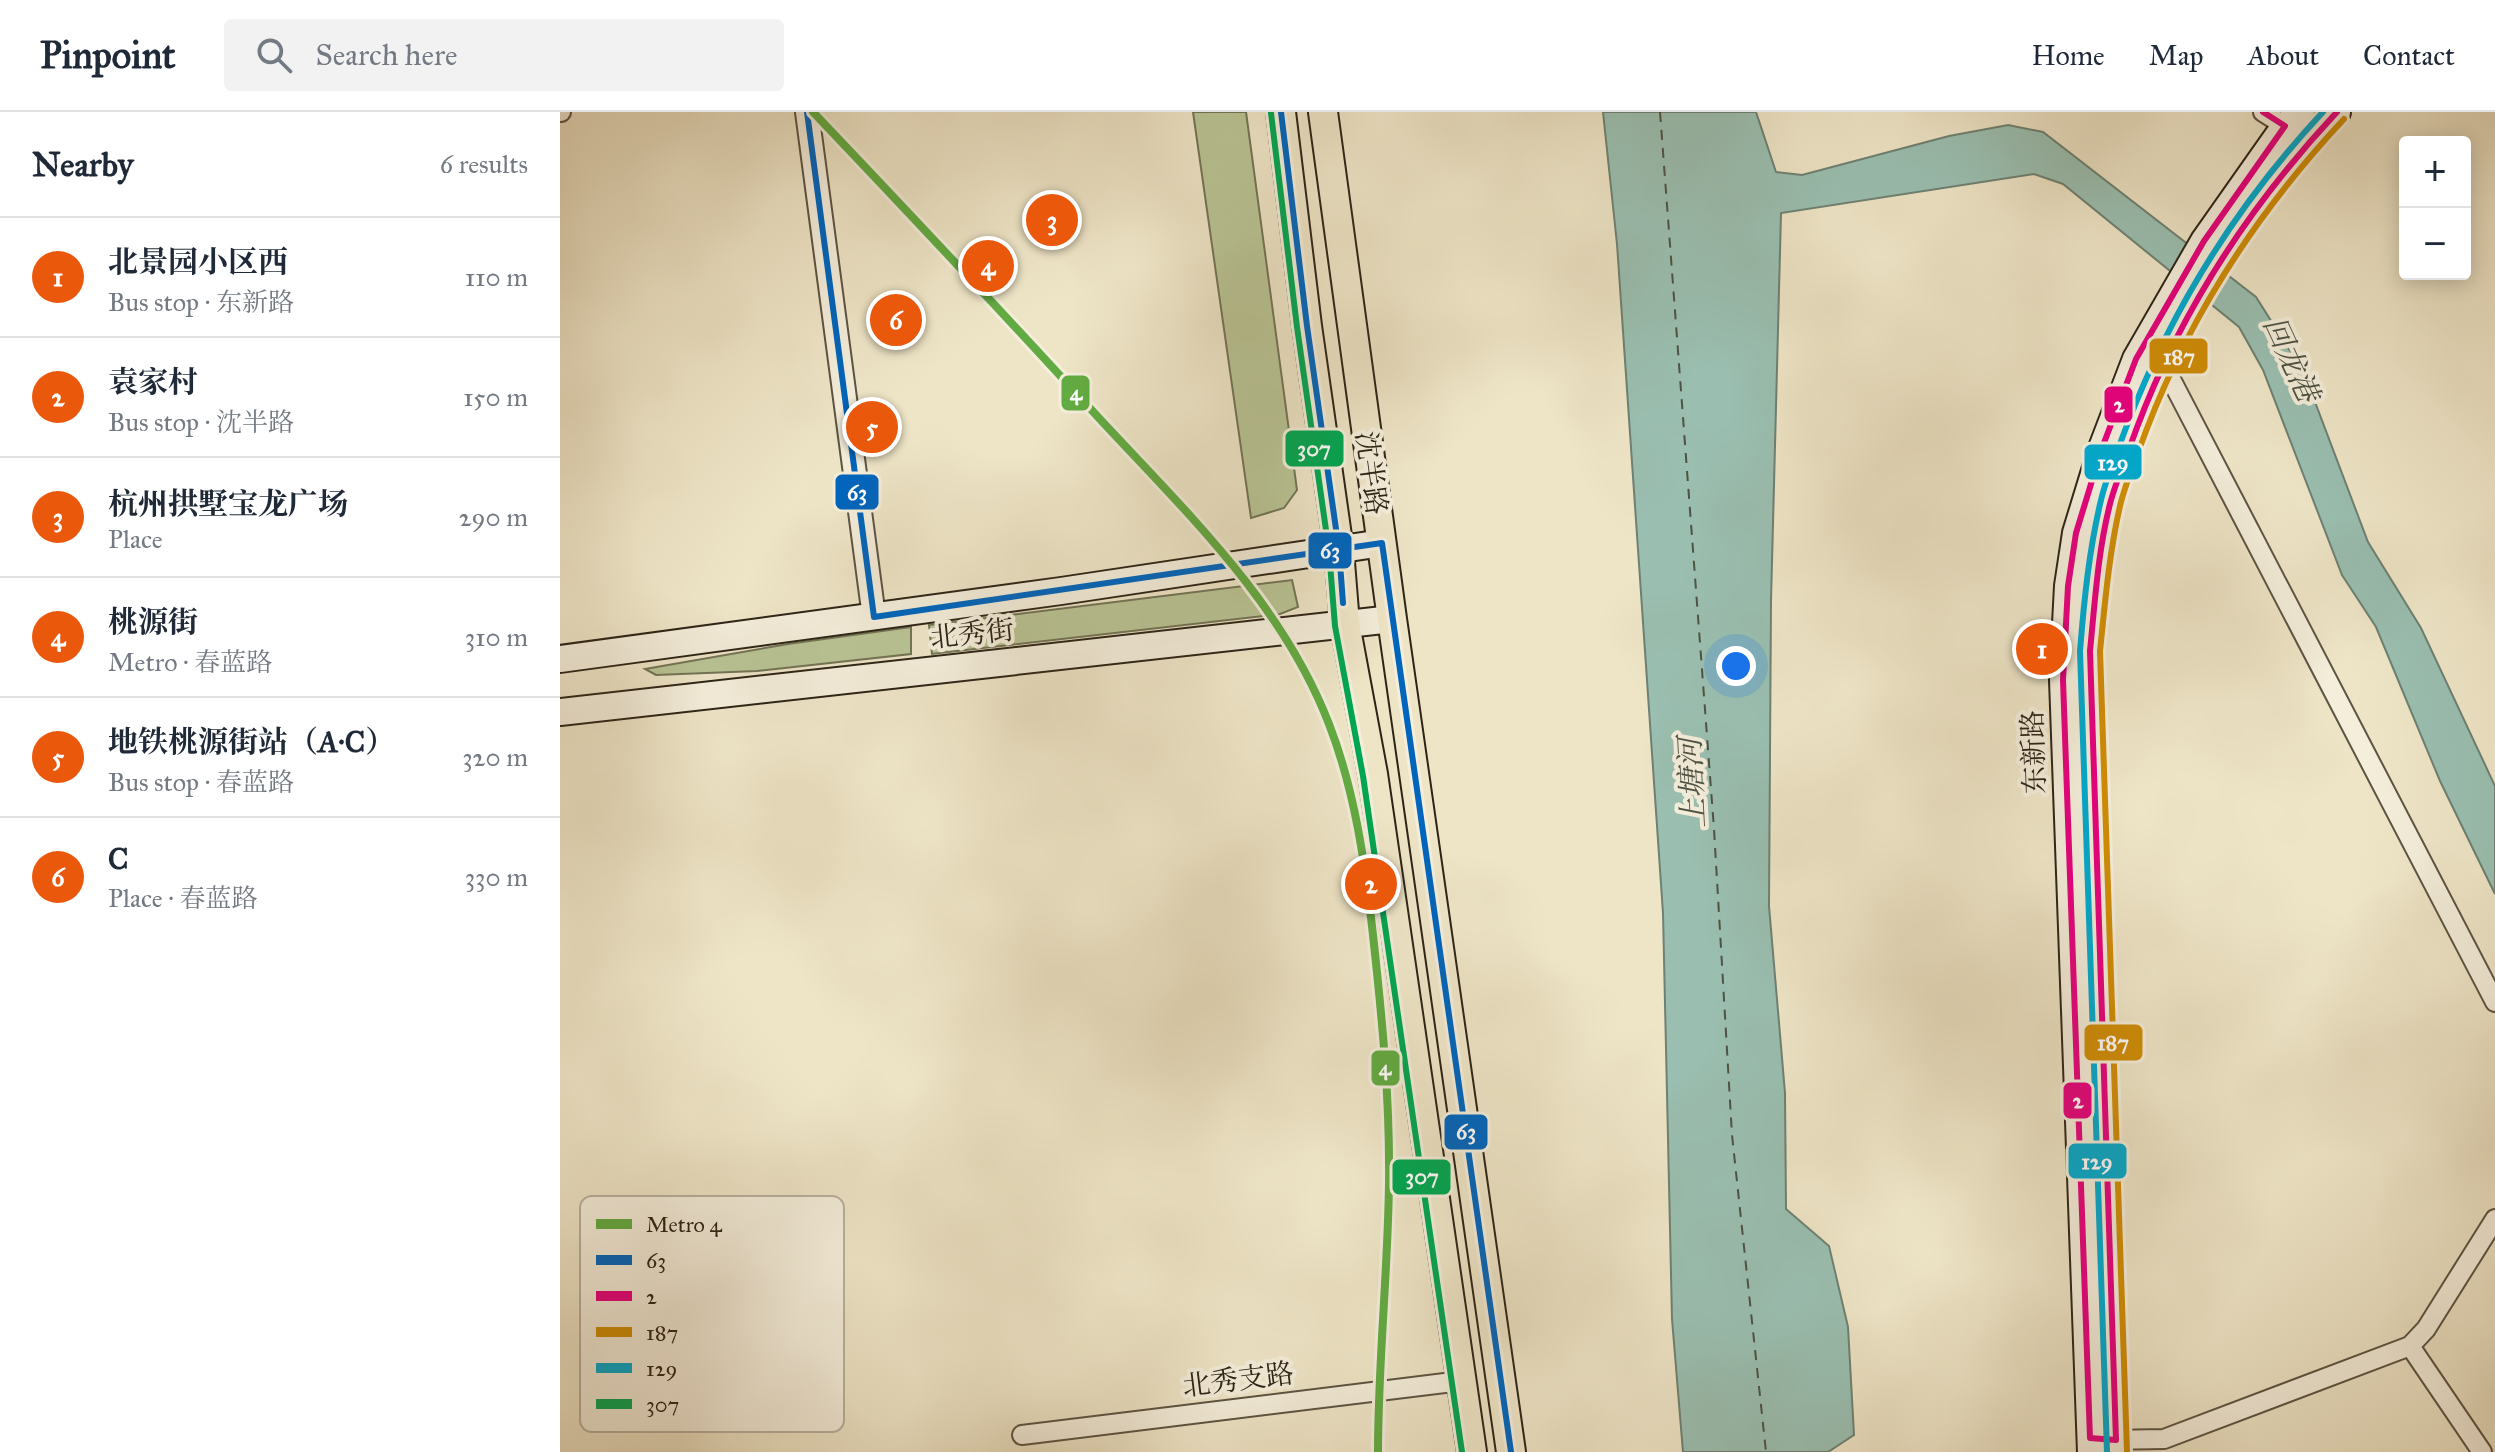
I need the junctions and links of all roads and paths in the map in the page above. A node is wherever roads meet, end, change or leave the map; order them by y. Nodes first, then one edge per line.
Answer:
1 (807, 112) edge
2 (1281, 112) edge
3 (1323, 112) edge
4 (2263, 112) edge
5 (2337, 112) edge
6 (2293, 119) edge
7 (2213, 248) junction
8 (2183, 297) junction
9 (2163, 364) junction
10 (1382, 543) junction
11 (1339, 550) junction
12 (874, 617) junction
13 (1392, 619) junction
14 (1345, 624) junction
15 (560, 659) edge
16 (560, 712) edge
17 (2495, 1002) edge
18 (2495, 1219) edge
19 (2410, 1346) junction
20 (1461, 1381) junction
21 (1022, 1435) dead end
22 (2104, 1446) edge
23 (1472, 1452) edge
24 (1511, 1452) edge
25 (2482, 1452) edge

1 - 12 street
2 - 11 main road, 沈半路
3 - 10 main road, 沈半路
4 - 6 street
5 - 7 main road, 东新路
6 - 7 main road, 东新路
7 - 8 main road, 东新路
8 - 9 main road, 东新路
8 - 22 main road, 东新路
9 - 17 street
9 - 22 main road, 东新路
10 - 11 main road, 北秀街
10 - 13 main road, 沈半路
11 - 12 main road, 北秀街
11 - 14 main road, 沈半路
12 - 15 main road, 北秀街
13 - 14 main road, 北秀街
13 - 24 main road, 沈半路
14 - 16 main road, 北秀街
14 - 20 main road, 沈半路
18 - 19 street
19 - 22 street
19 - 25 street
20 - 21 street, 北秀支路
20 - 23 main road, 沈半路

